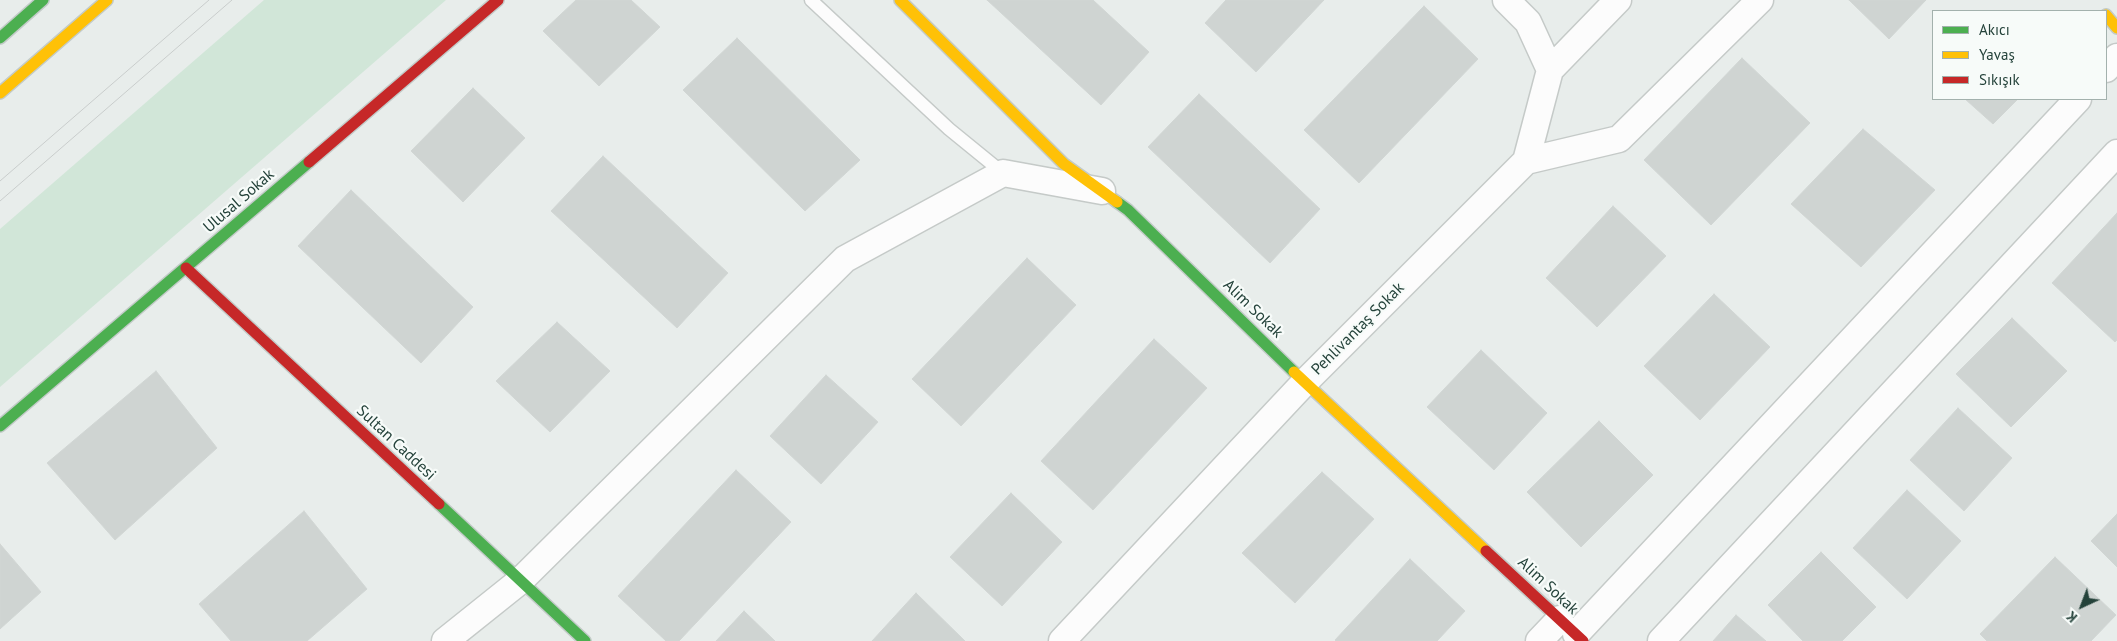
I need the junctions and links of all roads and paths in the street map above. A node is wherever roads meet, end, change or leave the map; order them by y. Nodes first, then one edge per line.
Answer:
1 (43, 0) edge
2 (107, 0) edge
3 (498, 0) edge
4 (811, 0) edge
5 (900, 0) edge
6 (1506, 0) edge
7 (1618, 0) edge
8 (1760, 0) edge
9 (2107, 16) edge
10 (2117, 28) edge
11 (0, 38) edge
12 (2117, 57) edge
13 (2107, 68) edge
14 (1550, 70) junction
15 (0, 93) edge
16 (2077, 100) edge
17 (2117, 153) edge
18 (1526, 161) junction
19 (1003, 173) junction
20 (1102, 192) junction
21 (186, 268) junction
22 (1305, 382) junction
23 (0, 426) edge
24 (520, 581) junction
25 (1573, 632) edge
26 (445, 641) edge
27 (585, 641) edge
28 (1062, 641) edge
29 (1539, 641) edge
30 (1661, 641) edge

1 - 11 main road
2 - 15 main road
3 - 21 main road, Ulusal Sokak
4 - 19 lane
5 - 20 main road, Alim Sokak
6 - 14 street
7 - 14 street
8 - 18 street
9 - 10 main road
12 - 13 street
14 - 18 street
16 - 25 street
17 - 30 street
18 - 22 street, Pehlivantaş Sokak
19 - 20 street
19 - 24 street
20 - 22 main road, Alim Sokak
21 - 23 main road, Ulusal Sokak
21 - 24 main road, Sultan Caddesi
22 - 25 main road, Alim Sokak
22 - 28 street, Pehlivantaş Sokak
24 - 26 street
24 - 27 main road, Sultan Caddesi
25 - 29 street

